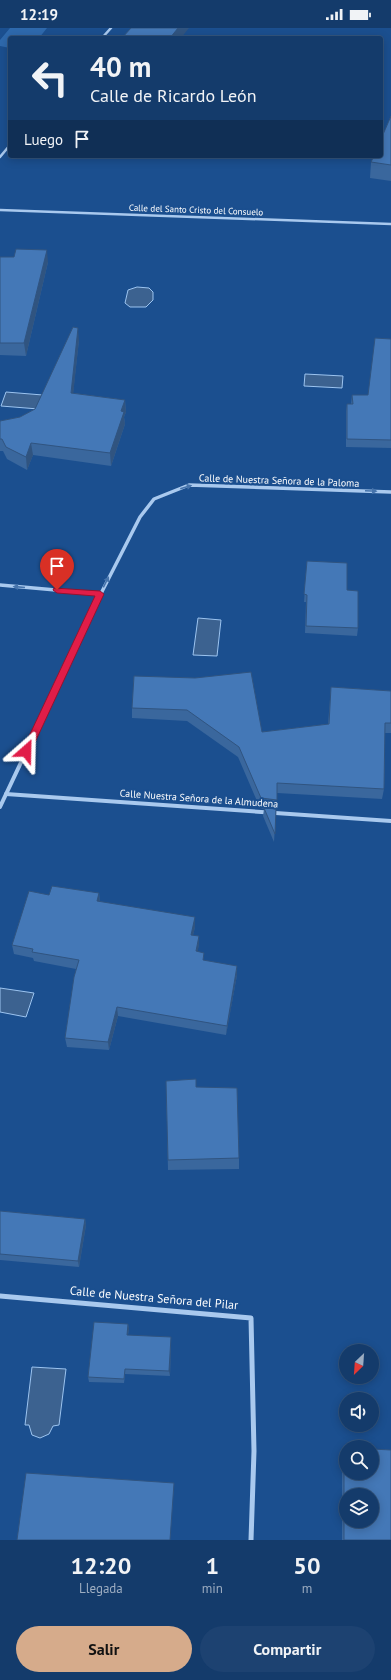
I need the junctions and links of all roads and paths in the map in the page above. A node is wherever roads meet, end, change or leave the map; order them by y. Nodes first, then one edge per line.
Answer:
1 (111, 28) edge
2 (104, 36) edge
3 (8, 147) edge
4 (0, 157) edge
5 (0, 210) edge
6 (391, 224) edge
7 (391, 492) edge
8 (0, 585) edge
9 (100, 594) junction
10 (6, 794) junction
11 (0, 807) edge
12 (391, 821) edge
13 (0, 1296) edge
14 (251, 1540) edge

1 - 2 street
3 - 4 street
5 - 6 street, Calle del Santo Cristo del Consuelo
9 -> 7 street, Calle de Nuestra Señora de la Paloma
9 -> 8 street
9 - 10 street, Calle de Nuestra Señora de la Paloma
10 - 11 street, Calle de Nuestra Señora de la Paloma
10 - 12 street, Calle Nuestra Señora de la Almudena
13 - 14 street, Calle de Nuestra Señora del Pilar

